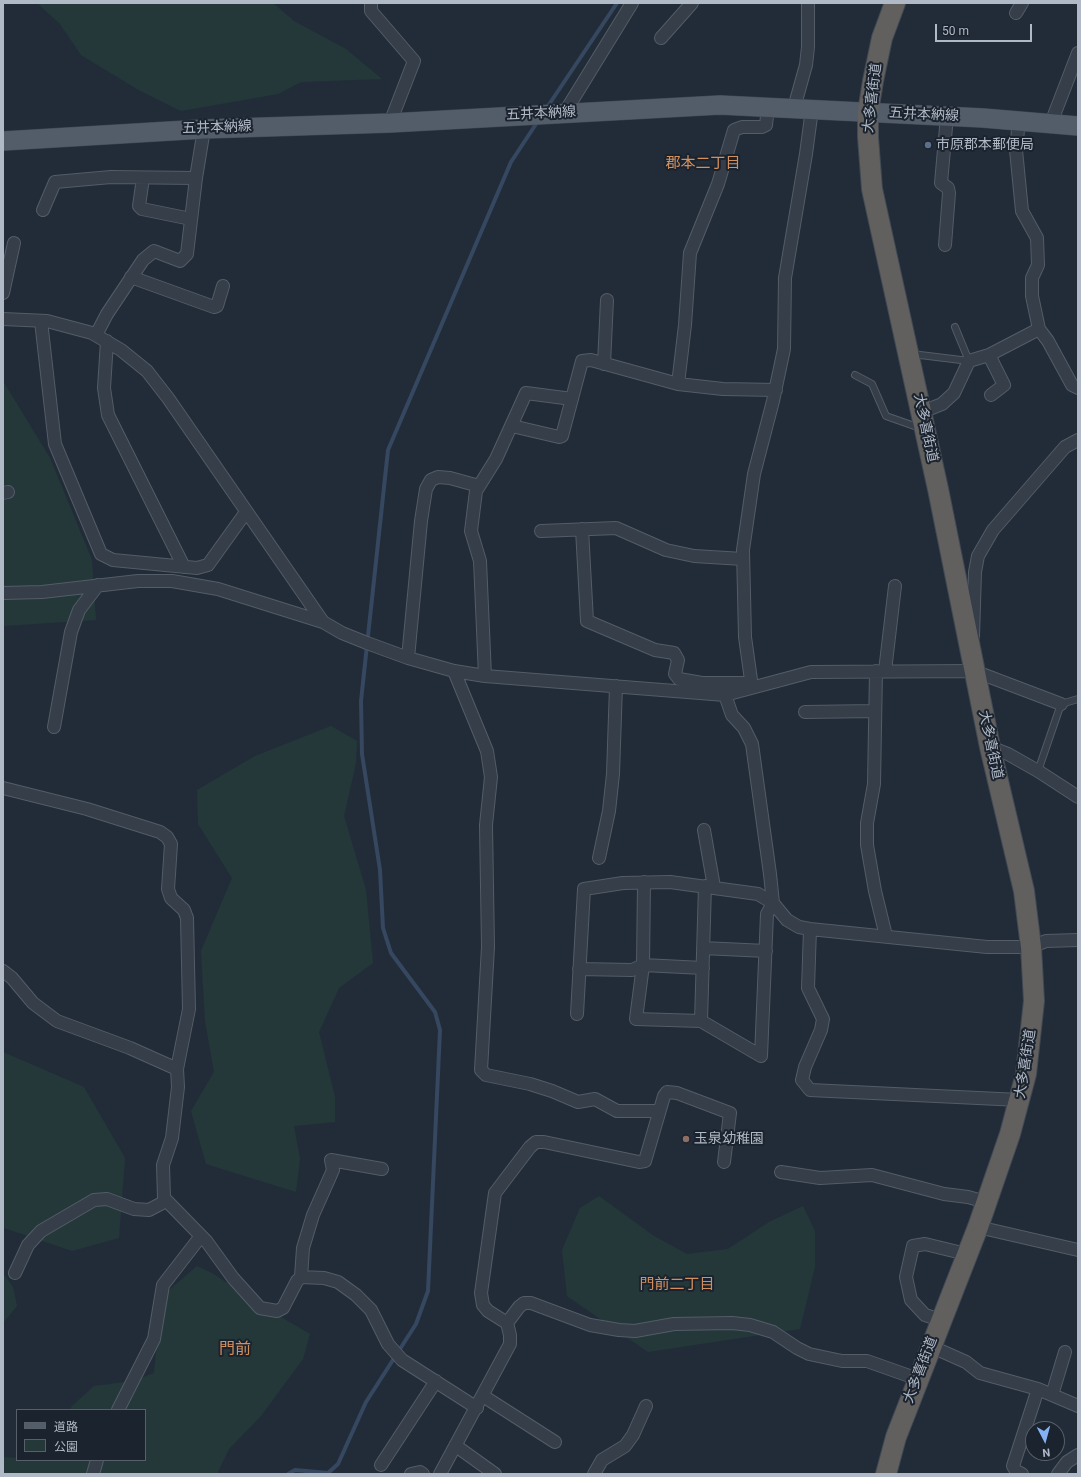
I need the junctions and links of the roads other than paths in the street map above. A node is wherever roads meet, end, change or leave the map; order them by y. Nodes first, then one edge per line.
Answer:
1 (371, 3) edge
2 (632, 3) edge
3 (692, 3) edge
4 (808, 3) edge
5 (895, 3) edge
6 (661, 38) dead end
7 (1078, 53) edge
8 (768, 107) junction
9 (803, 108) junction
10 (565, 112) junction
11 (868, 112) junction
12 (947, 116) junction
13 (1019, 120) junction
14 (390, 123) junction
15 (1051, 123) junction
16 (1078, 126) edge
17 (204, 128) junction
18 (3, 141) edge
19 (143, 178) junction
20 (196, 178) junction
21 (44, 210) dead end
22 (191, 219) junction
23 (14, 243) dead end
24 (945, 245) dead end
25 (131, 277) junction
26 (223, 286) dead end
27 (3, 293) edge
28 (607, 300) dead end
29 (3, 319) edge
30 (41, 321) junction
31 (955, 327) dead end
32 (1039, 329) junction
33 (102, 338) junction
34 (909, 354) junction
35 (989, 355) junction
36 (969, 362) junction
37 (604, 364) junction
38 (854, 375) dead end
39 (678, 384) junction
40 (1078, 388) edge
41 (776, 390) junction
42 (991, 395) dead end
43 (572, 399) junction
44 (924, 421) junction
45 (512, 426) junction
46 (1078, 440) edge
47 (480, 486) junction
48 (246, 512) junction
49 (582, 529) junction
50 (541, 531) dead end
51 (743, 559) junction
52 (184, 567) junction
53 (98, 586) junction
54 (895, 586) dead end
55 (3, 593) edge
56 (324, 622) junction
57 (970, 650) junction
58 (408, 658) junction
59 (454, 670) junction
60 (881, 671) junction
61 (974, 671) junction
62 (486, 676) junction
63 (752, 685) junction
64 (616, 686) junction
65 (725, 694) junction
66 (1078, 699) edge
67 (1061, 704) junction
68 (875, 711) junction
69 (805, 712) dead end
70 (54, 727) dead end
71 (990, 747) junction
72 (1038, 771) junction
73 (3, 788) edge
74 (1078, 797) edge
75 (704, 830) dead end
76 (599, 858) dead end
77 (644, 882) junction
78 (710, 887) junction
79 (773, 903) junction
80 (810, 929) junction
81 (886, 936) junction
82 (1078, 940) edge
83 (1031, 947) junction
84 (703, 948) junction
85 (766, 951) junction
86 (643, 964) junction
87 (703, 968) junction
88 (579, 969) junction
89 (3, 971) edge
90 (577, 1014) dead end
91 (701, 1022) junction
92 (177, 1069) junction
93 (1020, 1100) junction
94 (659, 1112) junction
95 (724, 1162) dead end
96 (382, 1169) dead end
97 (780, 1172) dead end
98 (166, 1201) junction
99 (986, 1202) junction
100 (978, 1227) junction
101 (201, 1236) junction
102 (1078, 1250) edge
103 (966, 1254) junction
104 (15, 1273) dead end
105 (301, 1277) junction
106 (941, 1320) junction
107 (507, 1323) junction
108 (930, 1346) junction
109 (1065, 1352) dead end
110 (918, 1379) junction
111 (436, 1381) junction
112 (1038, 1389) junction
113 (1052, 1395) junction
114 (483, 1396) junction
115 (646, 1406) dead end
116 (1078, 1406) edge
117 (477, 1408) junction
118 (119, 1409) edge
119 (555, 1442) dead end
120 (456, 1446) junction
121 (1078, 1455) edge
122 (98, 1461) edge
123 (381, 1465) dead end
124 (93, 1474) edge
125 (412, 1474) edge
126 (423, 1474) edge
127 (440, 1474) edge
128 (495, 1474) edge
129 (594, 1474) edge
130 (886, 1474) edge
131 (1022, 1474) edge
132 (1058, 1474) edge

1 - 14 street
2 - 10 street
3 - 6 street
4 - 9 street
5 - 11 highway, 大多喜街道
7 - 15 street
8 - 9 main road, 五井本納線
8 - 10 main road, 五井本納線
8 - 39 street
9 - 11 main road, 五井本納線
9 - 41 street
10 - 14 main road, 五井本納線
11 - 12 main road, 五井本納線
11 - 34 highway, 大多喜街道
12 - 13 main road, 五井本納線
12 - 24 street
13 - 15 main road, 五井本納線
13 - 32 street
14 - 17 main road, 五井本納線
15 - 16 main road, 五井本納線
17 - 18 main road, 五井本納線
17 - 20 street
19 - 20 street
19 - 21 street
19 - 22 street
20 - 22 street
22 - 25 street
23 - 27 street
25 - 26 street
25 - 33 street
28 - 37 street
29 - 30 street
30 - 33 street
30 - 52 street
31 - 36 lane
32 - 35 street
32 - 40 street
33 - 48 street
33 - 52 street
34 - 36 lane
34 - 44 highway, 大多喜街道
35 - 36 street
35 - 42 street
36 - 44 street
37 - 39 street
37 - 43 street
38 - 44 lane
39 - 41 street
41 - 51 street
43 - 45 street
43 - 45 street
44 - 57 highway, 大多喜街道
45 - 47 street
46 - 57 street
47 - 58 street
47 - 62 street
48 - 52 street
48 - 56 street
49 - 50 street
49 - 51 street
49 - 63 street
51 - 63 street
53 - 55 street
53 - 56 street
53 - 70 street
54 - 60 street
56 - 58 street
57 - 61 highway, 大多喜街道
58 - 59 street
59 - 62 street
59 - 94 street
60 - 61 street
60 - 63 street
60 - 68 street
61 - 67 street
61 - 71 highway, 大多喜街道
62 - 64 street
63 - 65 street
64 - 65 street
64 - 76 street
65 - 79 street
66 - 67 lane
67 - 72 lane
68 - 69 street
68 - 81 street
71 - 72 street
71 - 83 highway, 大多喜街道
72 - 74 street
73 - 92 street
75 - 78 street
77 - 78 street
77 - 86 street
77 - 88 street
78 - 79 street
78 - 84 street
79 - 80 street
79 - 85 street
80 - 81 street
80 - 93 street
81 - 83 street
82 - 83 street
83 - 93 highway, 大多喜街道
84 - 85 street
84 - 87 street
85 - 91 street
86 - 87 street
86 - 88 street
86 - 91 street
87 - 91 street
88 - 90 street
89 - 92 street
92 - 98 street
93 - 99 highway, 大多喜街道
94 - 95 street
94 - 107 street
96 - 105 street
97 - 99 street
98 - 101 street
98 - 104 street
99 - 100 highway, 大多喜街道
100 - 102 street
100 - 103 highway, 大多喜街道
101 - 105 street
101 - 118 street
103 - 106 highway, 大多喜街道
103 - 106 street
105 - 111 street
106 - 108 highway, 大多喜街道
107 - 110 street
107 - 114 street
108 - 110 highway, 大多喜街道
108 - 112 street
109 - 113 street
110 - 130 highway, 大多喜街道
111 - 117 street
111 - 123 street
112 - 113 street
112 - 131 street
113 - 116 street
114 - 117 street
114 - 119 street
115 - 129 street
117 - 120 street
120 - 127 street
120 - 128 street
121 - 132 street
122 - 124 street
125 - 126 street

